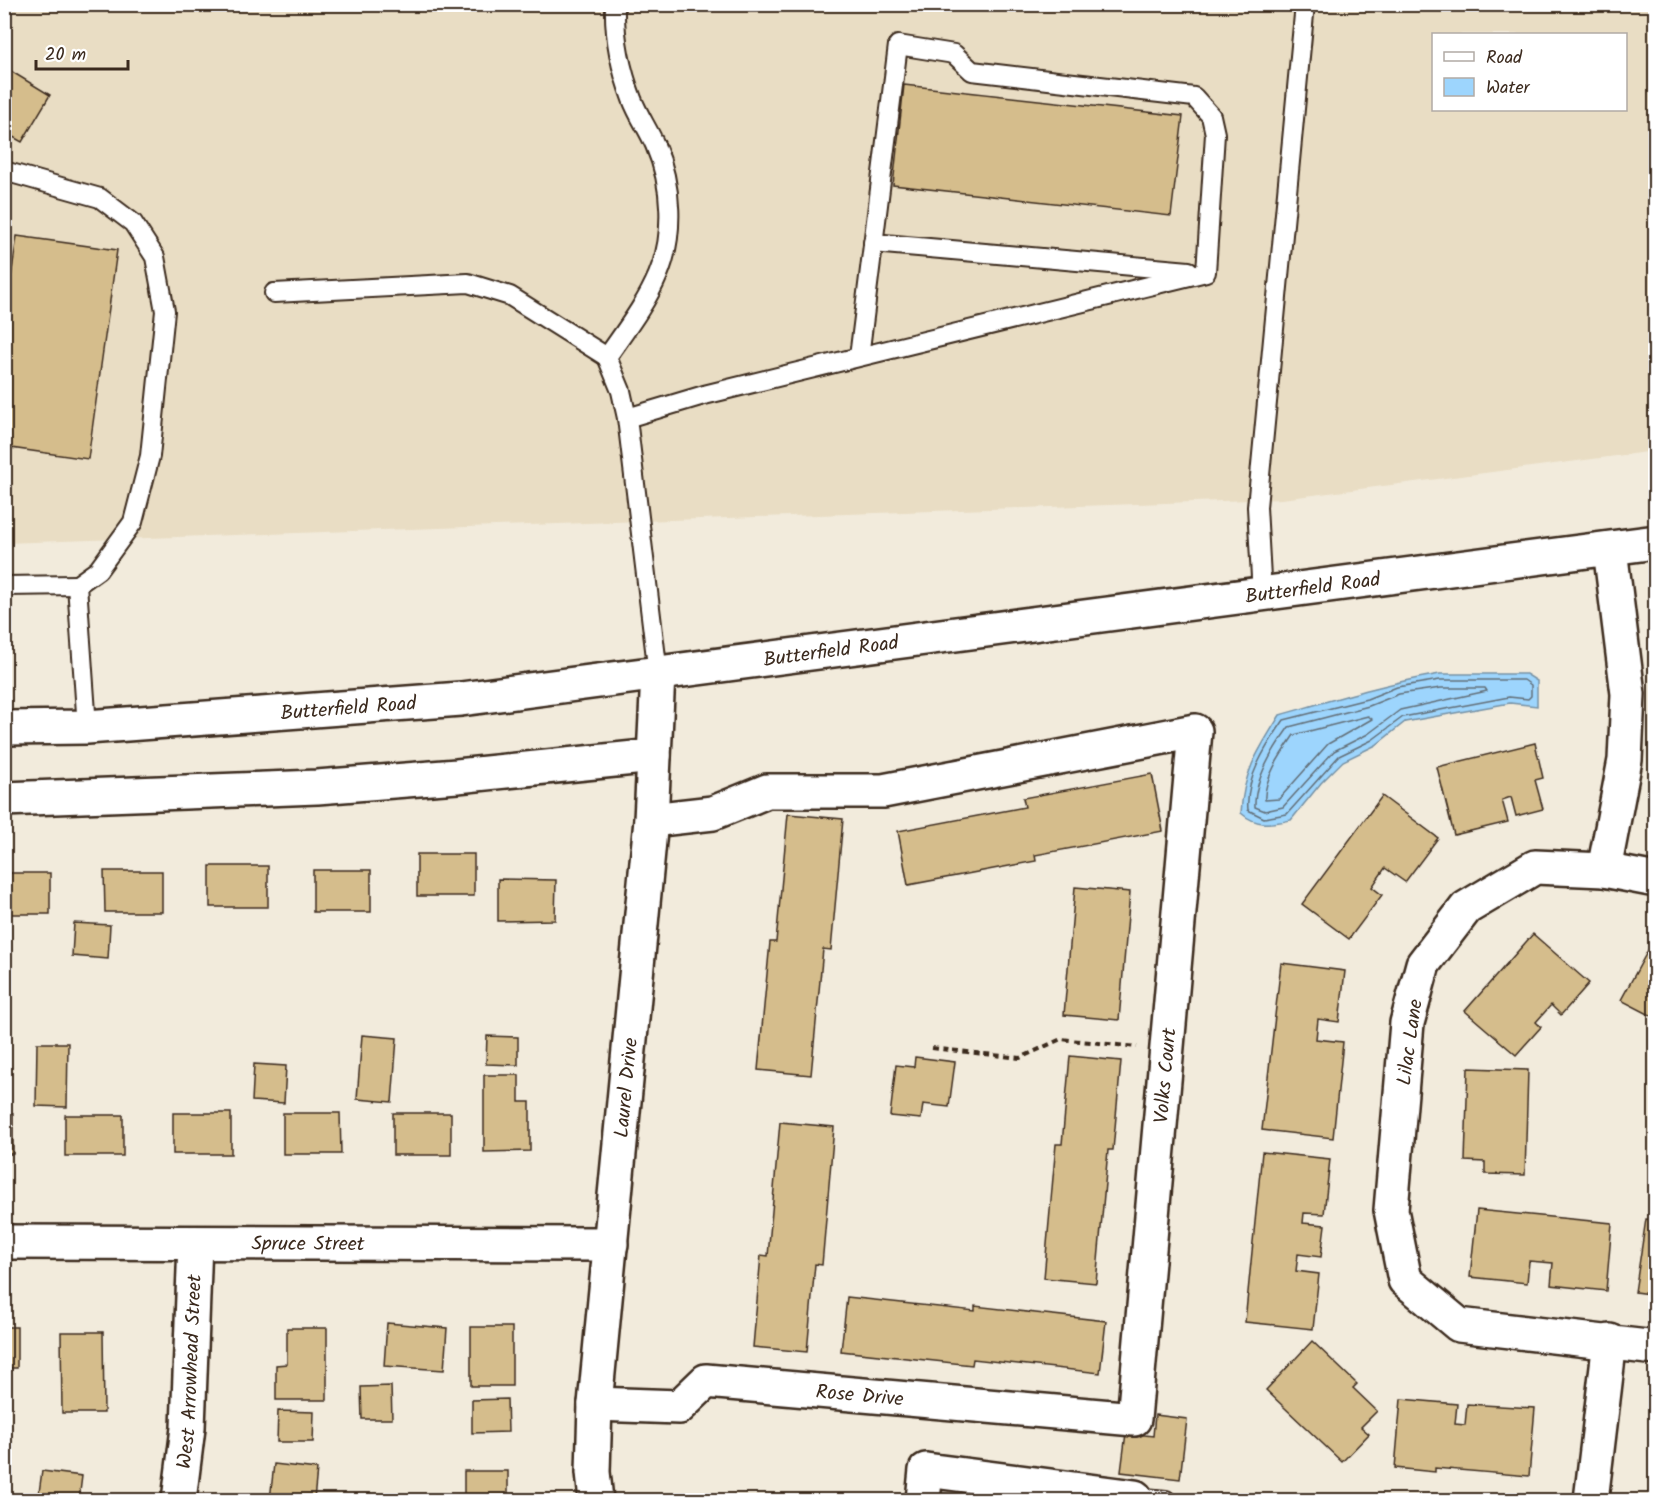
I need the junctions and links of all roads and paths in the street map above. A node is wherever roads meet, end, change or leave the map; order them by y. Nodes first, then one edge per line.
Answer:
1 (615, 4) edge
2 (1305, 4) edge
3 (4, 171) edge
4 (873, 243) junction
5 (1206, 272) junction
6 (274, 293) dead end
7 (607, 357) junction
8 (859, 357) junction
9 (627, 418) junction
10 (1656, 543) edge
11 (1610, 549) junction
12 (77, 585) junction
13 (4, 586) edge
14 (1262, 595) junction
15 (658, 674) junction
16 (87, 727) junction
17 (4, 728) edge
18 (654, 756) junction
19 (4, 799) edge
20 (651, 820) junction
21 (1604, 870) junction
22 (1656, 880) edge
23 (1138, 1047) dead end
24 (932, 1048) dead end
25 (4, 1242) edge
26 (195, 1243) junction
27 (612, 1244) junction
28 (1610, 1341) junction
29 (1656, 1348) edge
30 (595, 1404) junction
31 (1134, 1419) joint
32 (1146, 1499) edge
33 (179, 1500) edge
34 (596, 1500) edge
35 (923, 1500) edge
36 (1591, 1500) edge

1 - 7 lane
2 - 14 lane
3 - 12 lane
4 - 5 lane
4 - 5 lane
4 - 8 lane
5 - 8 lane
6 - 7 lane
7 - 9 lane
8 - 9 lane
9 - 15 lane
10 - 11 street, Butterfield Road
11 - 14 street, Butterfield Road
11 - 21 street
12 - 13 lane
12 - 16 lane
14 - 15 street, Butterfield Road
15 - 16 street, Butterfield Road
15 - 18 street, Laurel Drive
16 - 17 street, Butterfield Road
18 - 19 street
18 - 20 street, Laurel Drive
20 - 27 street, Laurel Drive
20 - 31 street, Volks Court
21 - 22 street, Lilac Lane
21 - 28 street, Lilac Lane
23 - 24 path
25 - 26 street, Spruce Street
26 - 27 street, Spruce Street
26 - 33 street, West Arrowhead Street
27 - 30 street, Laurel Drive
28 - 29 street, Lilac Lane
28 - 36 street
30 - 31 street, Rose Drive
30 - 34 street, Laurel Drive
32 - 35 street

